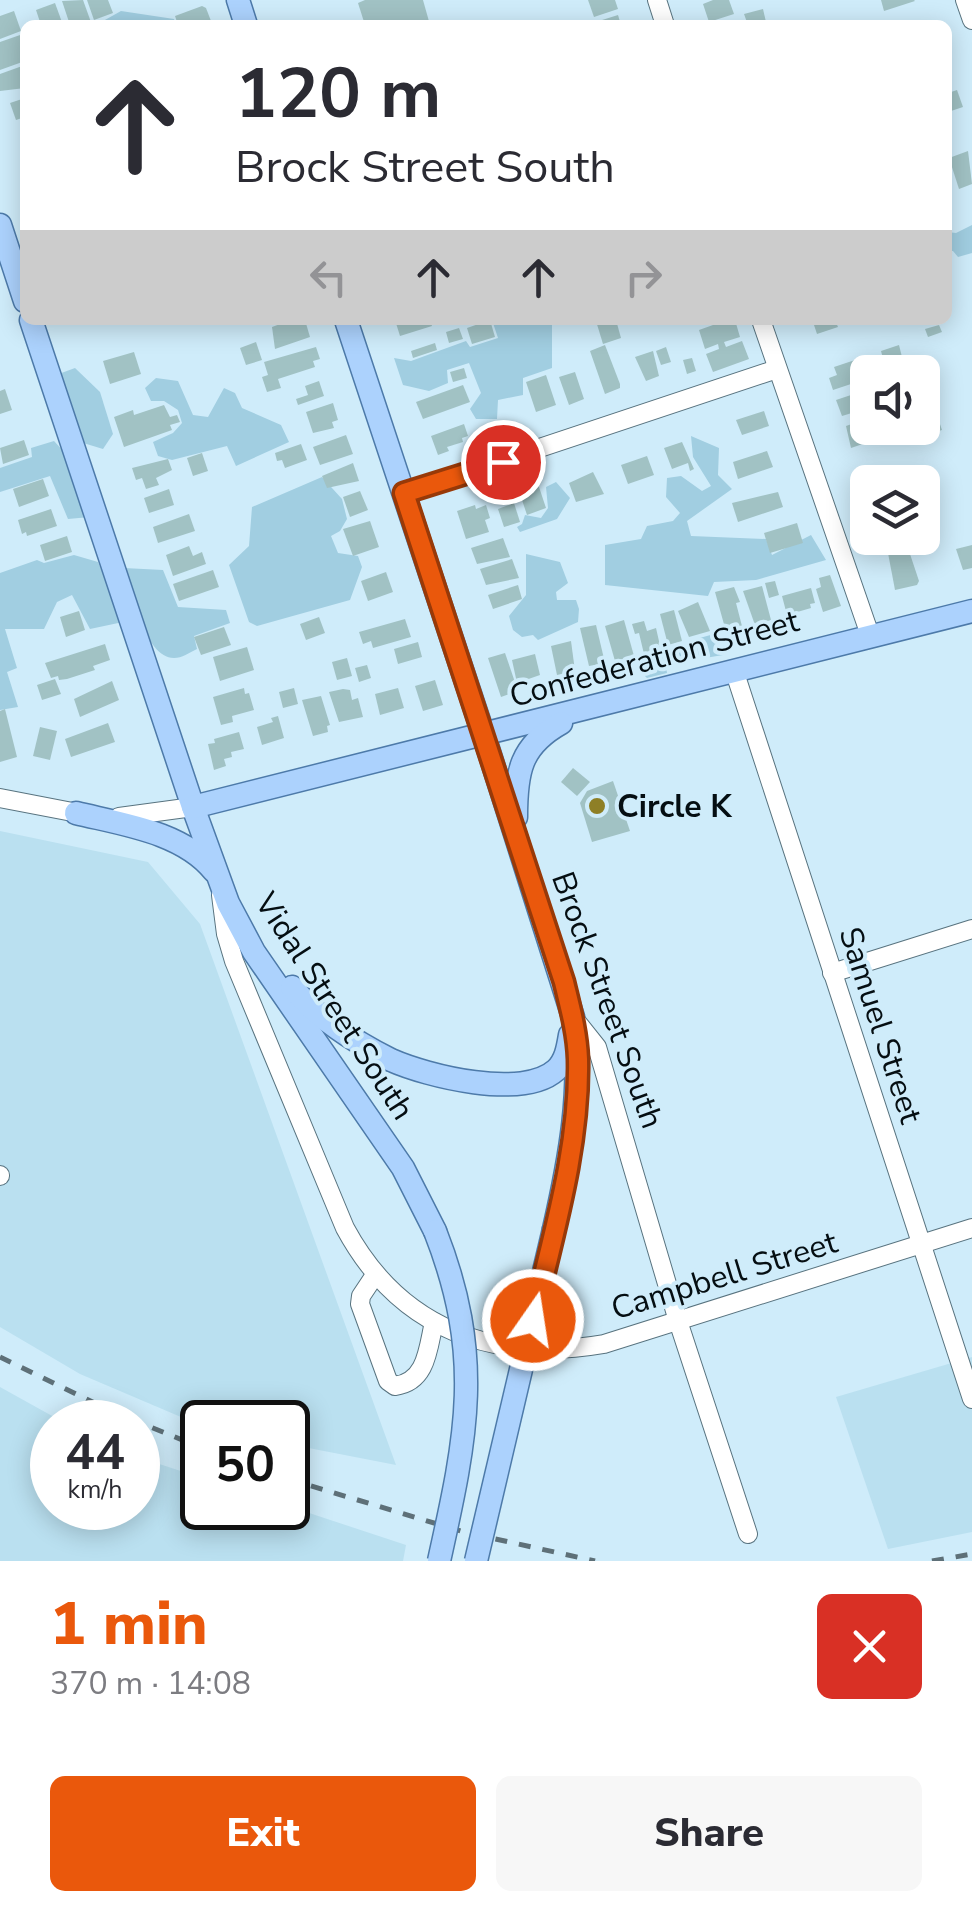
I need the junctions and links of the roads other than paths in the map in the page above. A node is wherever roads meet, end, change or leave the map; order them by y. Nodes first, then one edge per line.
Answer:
1 (966, 0) edge
2 (972, 20) edge
3 (0, 225) edge
4 (20, 286) edge
5 (33, 325) edge
6 (348, 325) edge
7 (763, 325) edge
8 (777, 369) junction
9 (404, 493) junction
10 (972, 610) edge
11 (870, 635) junction
12 (734, 670) junction
13 (591, 708) junction
14 (484, 736) junction
15 (0, 798) edge
16 (193, 807) junction
17 (76, 813) junction
18 (516, 834) junction
19 (219, 878) junction
20 (972, 929) edge
21 (241, 930) junction
22 (832, 973) junction
23 (573, 1017) junction
24 (972, 1228) edge
25 (922, 1244) junction
26 (375, 1275) junction
27 (665, 1276) junction
28 (678, 1321) junction
29 (434, 1322) junction
30 (624, 1338) junction
31 (972, 1398) edge
32 (748, 1534) dead end
33 (439, 1561) edge
34 (476, 1561) edge

1 - 2 street
3 - 4 main road
5 - 16 main road, Vidal Street South
6 - 9 main road, Brock Street South
7 - 8 street
8 - 9 street
8 - 11 street
9 - 14 main road, Brock Street South
10 - 11 main road, Confederation Street
11 - 12 main road, Confederation Street
12 - 13 main road, Confederation Street
12 - 22 street, Samuel Street
13 - 14 main road, Confederation Street
13 - 18 main road
14 - 16 main road, Confederation Street
14 - 18 main road, Brock Street South
15 - 17 street, Confederation Street
16 - 17 street, Confederation Street
16 - 19 main road, Vidal Street South
17 - 19 main road
18 - 23 main road, Brock Street South
19 - 21 main road, Vidal Street South
19 - 26 street, Campbell Street
20 - 22 street
21 - 23 main road
21 - 33 main road, Vidal Street South, bridge
22 - 25 street, Samuel Street
23 - 27 street, Brock Street South
23 - 34 main road, bridge
24 - 25 street, Campbell Street
25 - 28 street, Campbell Street
25 - 31 street, Samuel Street
26 - 29 street, Campbell Street
26 - 29 street
27 - 28 street, Brock Street South
27 - 30 street
28 - 30 street, Campbell Street
28 - 32 street, Brock Street South
29 - 30 street, Campbell Street

